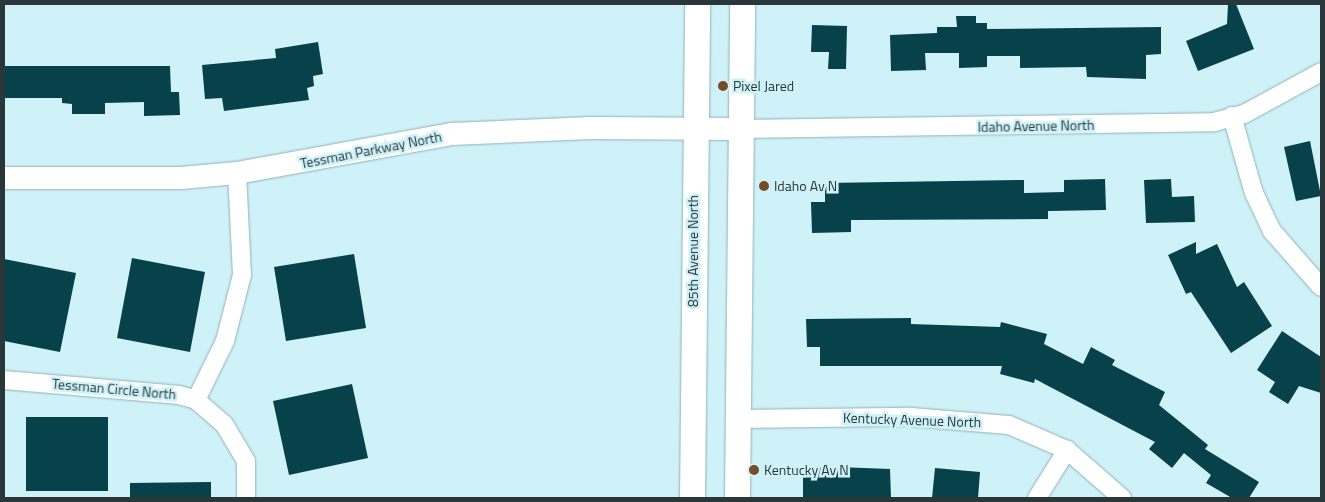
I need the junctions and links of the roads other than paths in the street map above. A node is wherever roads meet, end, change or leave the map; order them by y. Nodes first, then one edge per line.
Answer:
1 (697, 4) edge
2 (742, 4) edge
3 (1321, 72) edge
4 (1232, 116) junction
5 (694, 128) junction
6 (739, 129) junction
7 (237, 173) junction
8 (4, 178) edge
9 (1321, 287) edge
10 (4, 380) edge
11 (196, 400) junction
12 (737, 419) junction
13 (1067, 450) junction
14 (246, 498) edge
15 (692, 498) edge
16 (737, 498) edge
17 (1037, 498) edge
18 (1122, 498) edge

1 - 5 main road, 85th Avenue North
2 - 6 main road
3 - 4 street, Idaho Avenue North
4 - 6 street, Idaho Avenue North
4 - 9 street
5 - 6 street, Tessman Parkway North
5 - 7 street, Tessman Parkway North
5 - 15 main road, 85th Avenue North
6 - 12 main road
7 - 8 street, Tessman Parkway North
7 - 11 street
10 - 11 street, Tessman Circle North
11 - 14 street
12 - 13 street, Kentucky Avenue North
12 - 16 main road
13 - 17 street
13 - 18 street, Kentucky Avenue North

